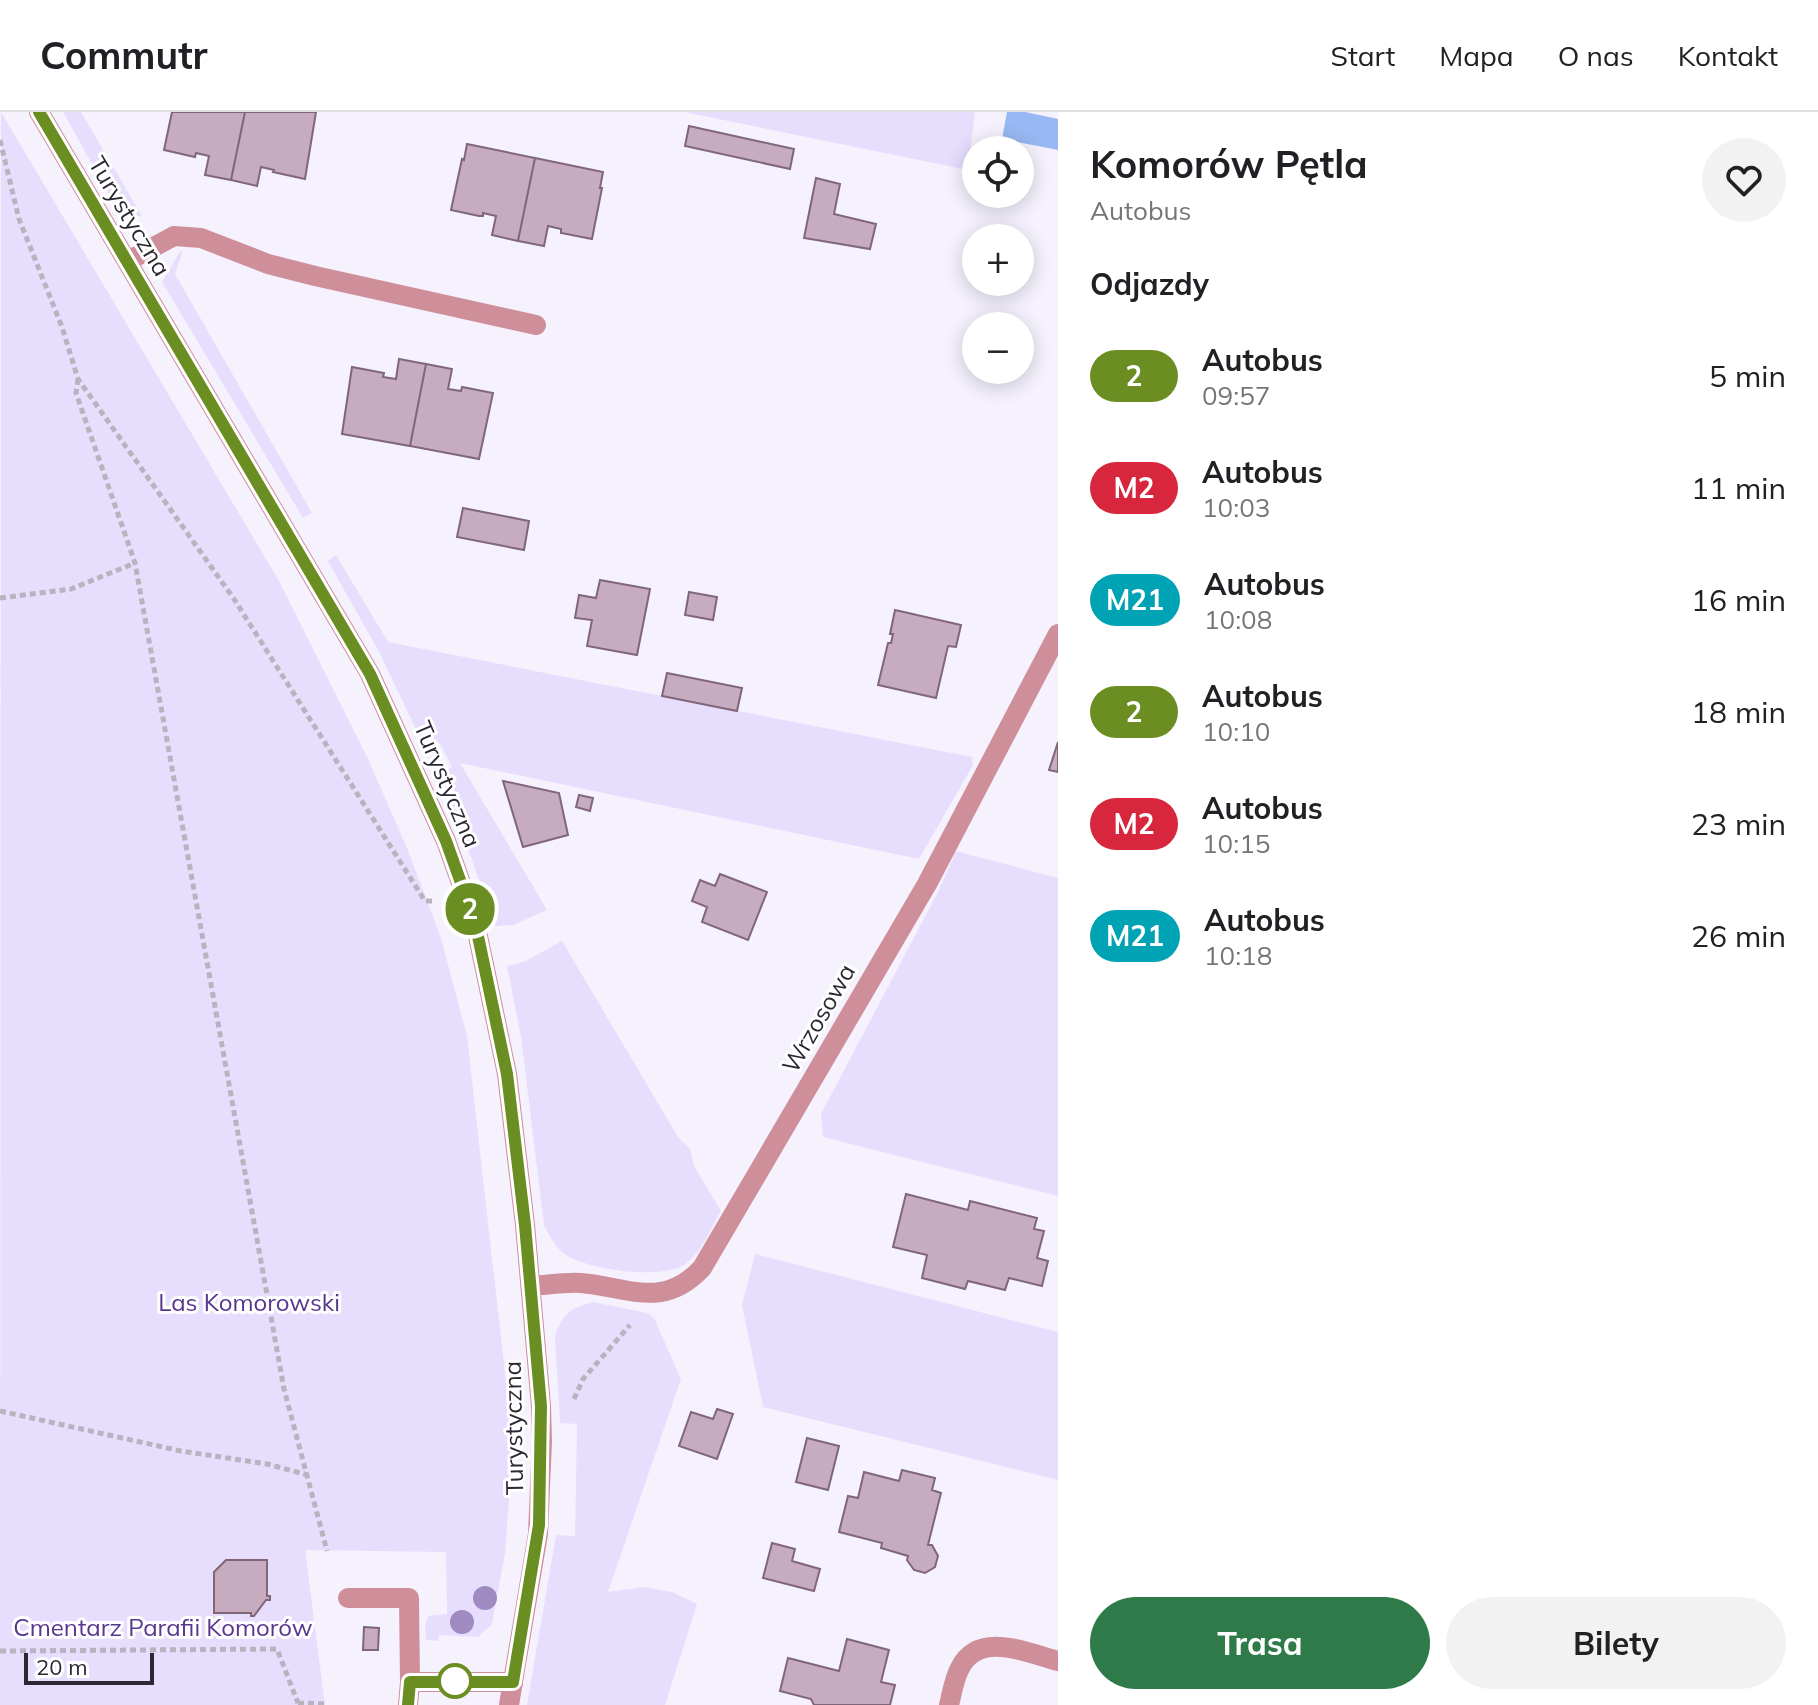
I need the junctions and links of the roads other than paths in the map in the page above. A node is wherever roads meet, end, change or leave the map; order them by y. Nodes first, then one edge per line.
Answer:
1 (39, 112) edge
2 (128, 261) junction
3 (536, 325) dead end
4 (1058, 634) edge
5 (531, 1286) junction
6 (348, 1598) dead end
7 (1058, 1661) edge
8 (410, 1682) junction
9 (513, 1682) junction
10 (408, 1705) edge
11 (509, 1705) edge
12 (949, 1705) edge

1 - 2 street, Turystyczna
2 - 3 street
2 - 5 street, Turystyczna
4 - 5 street, Wrzosowa
5 - 9 street, Turystyczna
6 - 8 street
7 - 12 street
8 - 9 street
8 - 10 street
9 - 11 street, Turystyczna

